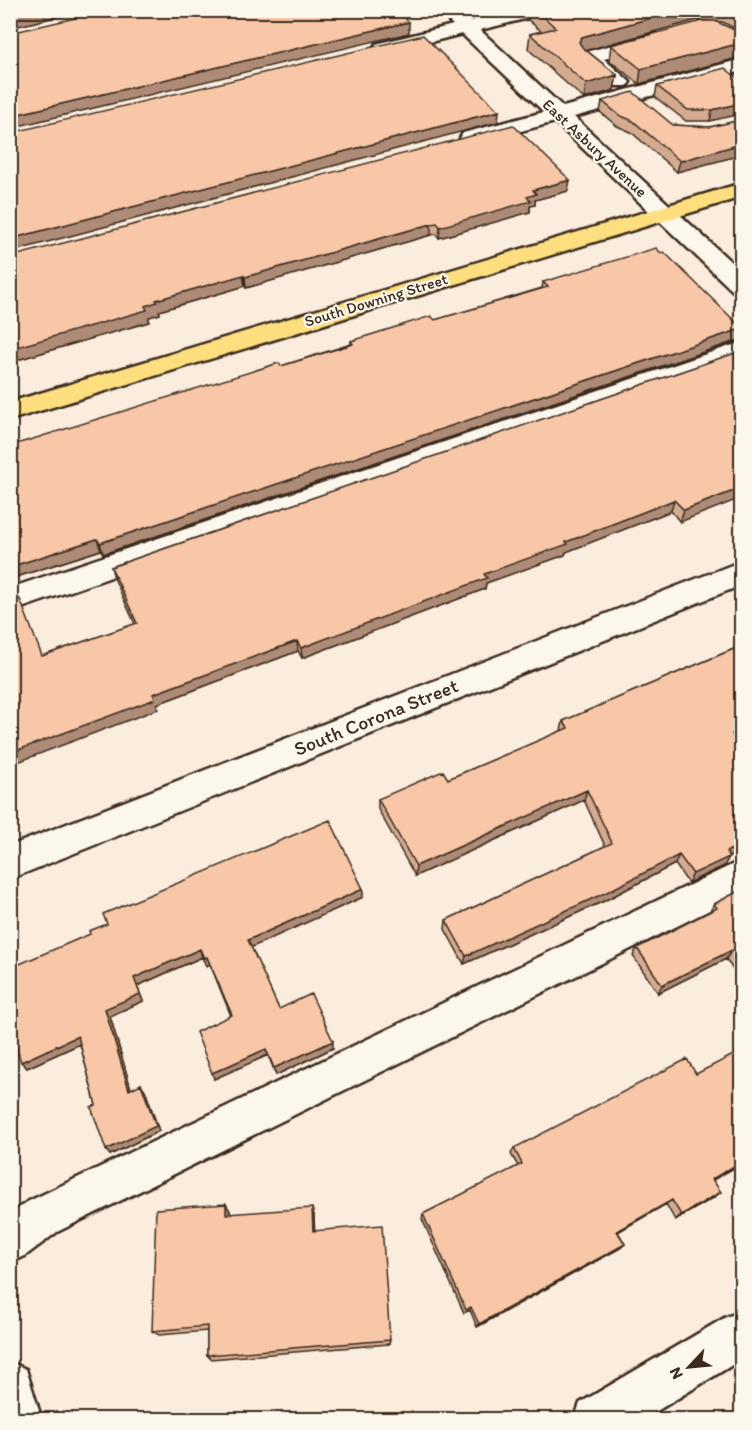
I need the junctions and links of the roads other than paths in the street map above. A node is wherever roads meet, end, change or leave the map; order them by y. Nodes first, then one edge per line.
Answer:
1 (448, 10) edge
2 (538, 10) edge
3 (466, 28) junction
4 (676, 34) edge
5 (724, 48) edge
6 (369, 51) edge
7 (741, 63) edge
8 (642, 101) junction
9 (560, 114) junction
10 (449, 144) edge
11 (741, 190) edge
12 (663, 213) junction
13 (741, 286) edge
14 (741, 350) edge
15 (10, 411) edge
16 (741, 572) edge
17 (10, 600) edge
18 (10, 863) edge
19 (741, 876) edge
20 (10, 1241) edge
21 (741, 1333) edge
22 (10, 1385) edge
23 (19, 1419) edge
24 (597, 1419) edge

1 - 3 street, East Asbury Avenue
2 - 3 street
3 - 6 street
3 - 9 street, East Asbury Avenue
4 - 8 street
5 - 7 street
7 - 8 street
8 - 9 street
9 - 10 street
9 - 12 street, East Asbury Avenue
11 - 12 main road, South Downing Street
12 - 13 street, East Asbury Avenue
12 - 15 main road, South Downing Street
14 - 17 street
16 - 18 street, South Corona Street
19 - 20 street
21 - 24 street
22 - 23 street

